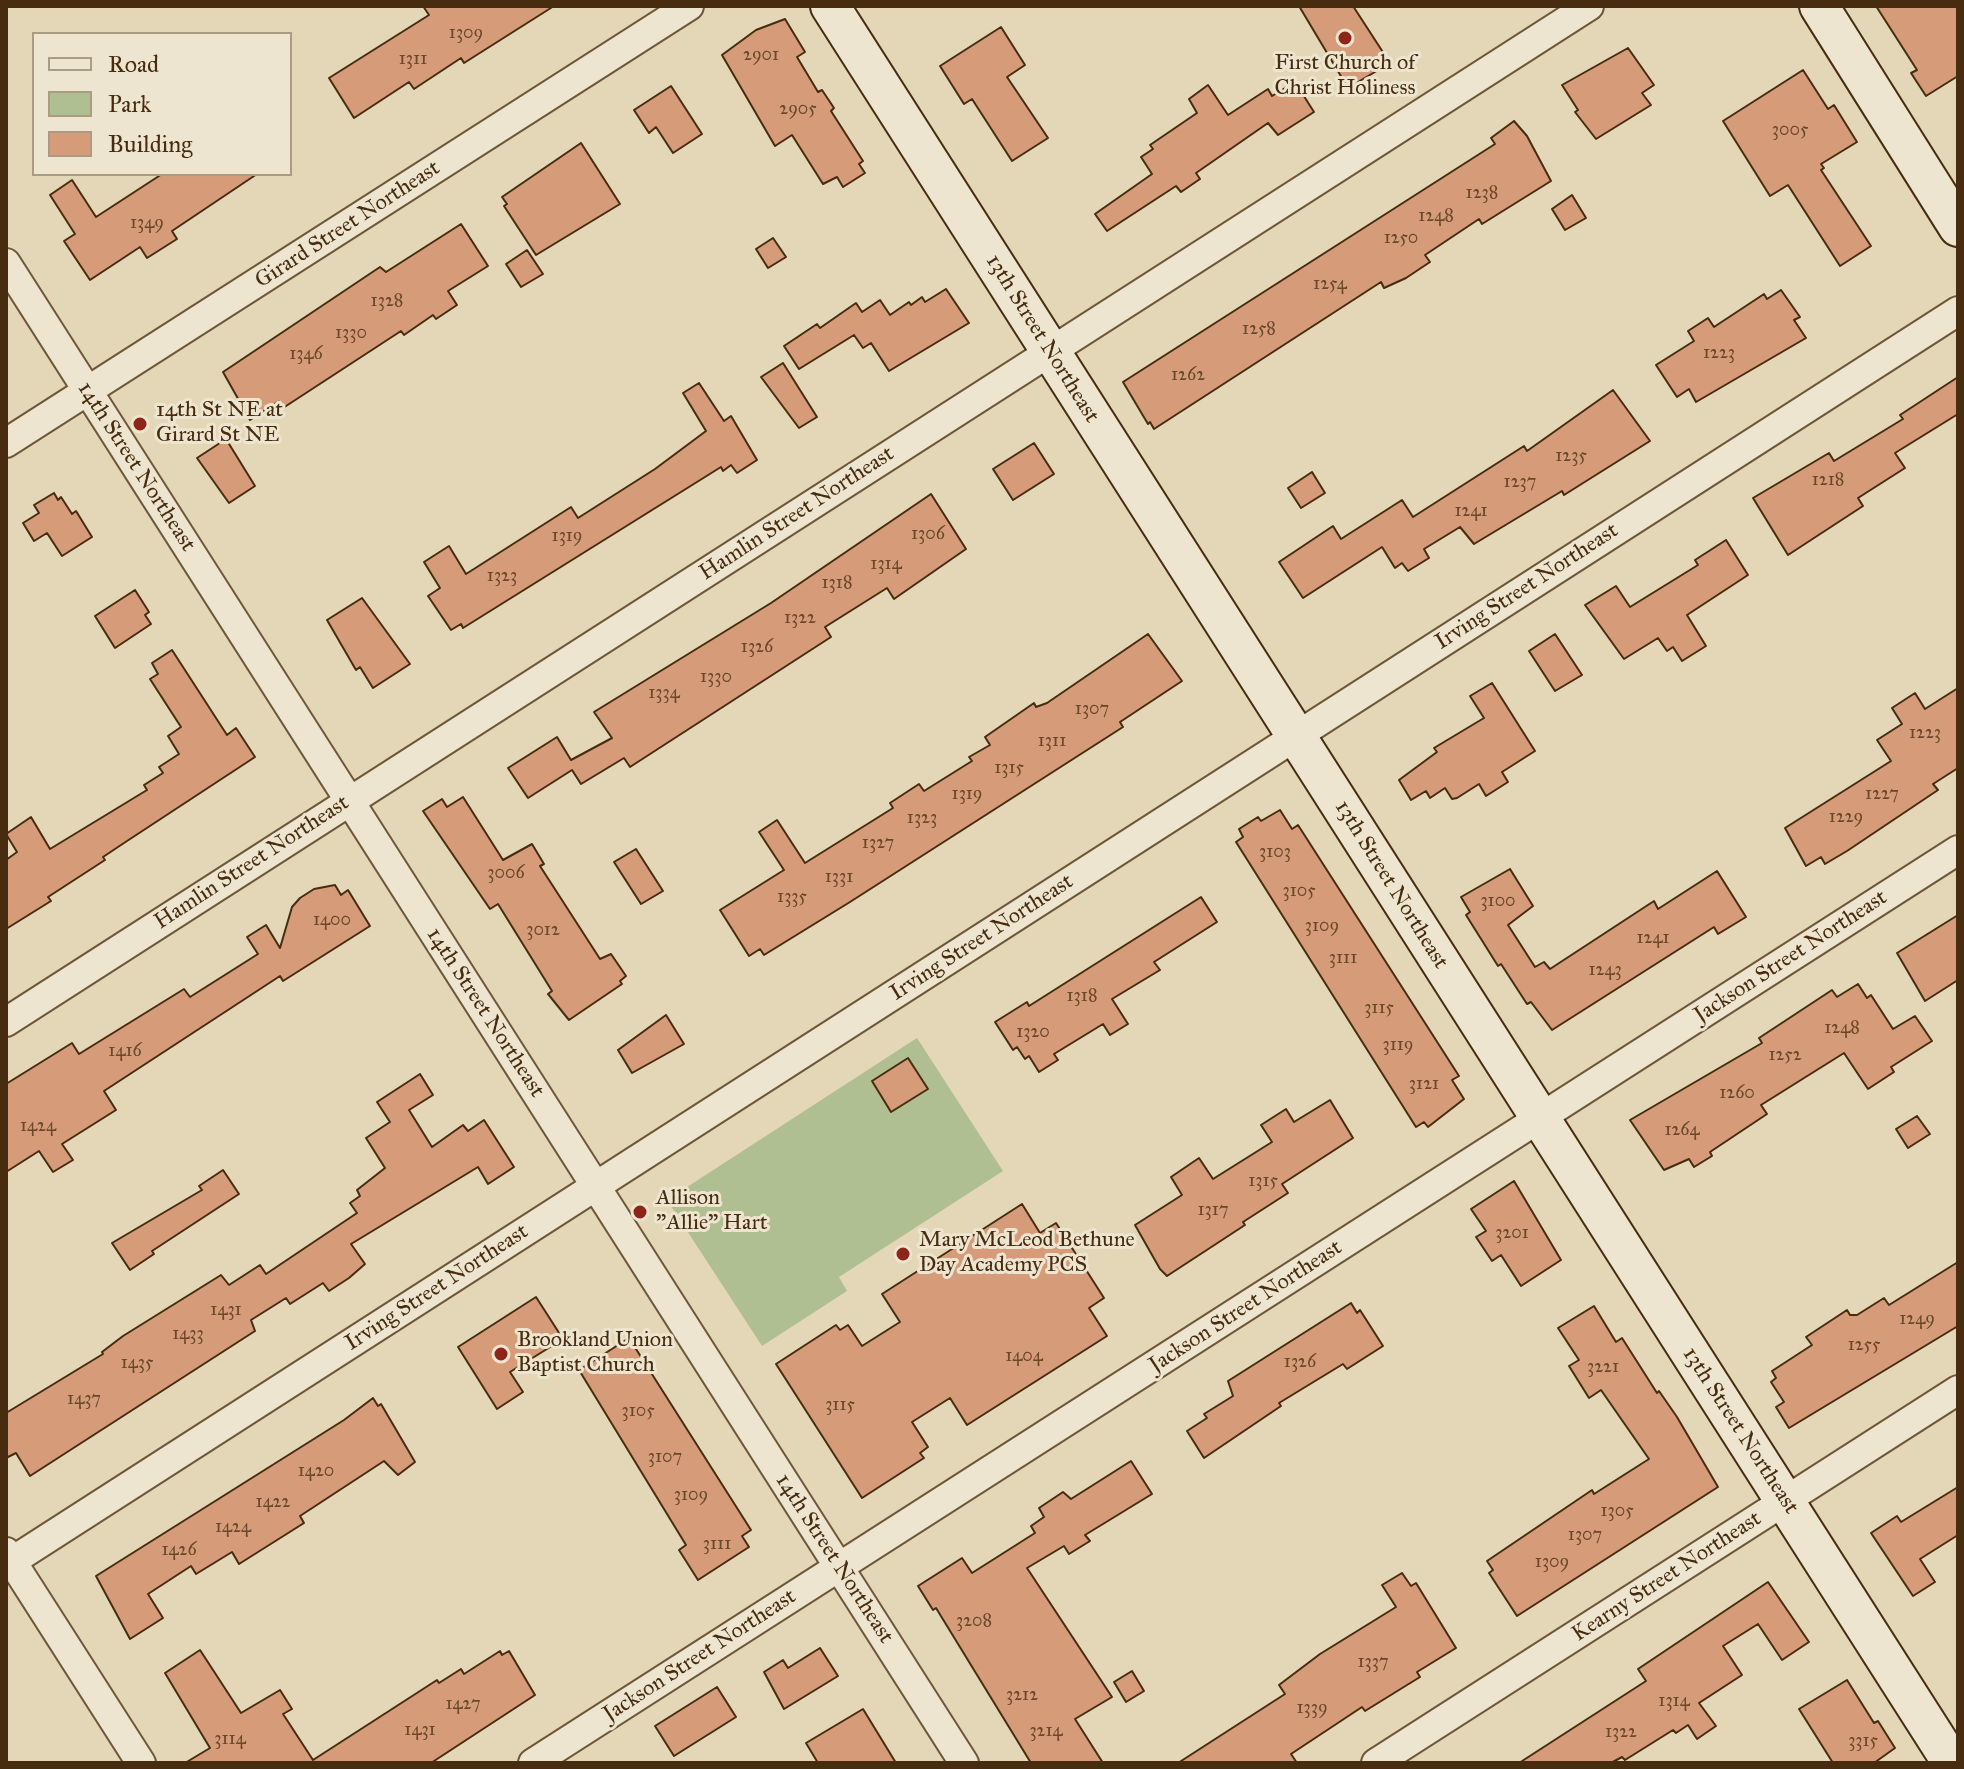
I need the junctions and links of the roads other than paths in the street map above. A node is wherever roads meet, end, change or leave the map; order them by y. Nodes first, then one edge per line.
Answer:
1 (689, 6) edge
2 (830, 6) edge
3 (1589, 6) edge
4 (1819, 6) edge
5 (1958, 227) edge
6 (6, 263) edge
7 (1958, 311) edge
8 (1050, 352) junction
9 (88, 391) junction
10 (6, 443) edge
11 (1296, 735) junction
12 (349, 801) junction
13 (1958, 850) edge
14 (6, 1022) edge
15 (1540, 1119) junction
16 (595, 1186) junction
17 (1958, 1390) edge
18 (1785, 1501) junction
19 (8, 1559) edge
20 (839, 1567) junction
21 (141, 1763) edge
22 (533, 1763) edge
23 (964, 1763) edge
24 (1376, 1763) edge
25 (1952, 1763) edge

1 - 9 street, Girard Street Northeast
2 - 8 street, 13th Street Northeast
3 - 8 street, Hamlin Street Northeast
4 - 5 street
6 - 9 street, 14th Street Northeast
7 - 11 street, Irving Street Northeast
8 - 11 street, 13th Street Northeast
8 - 12 street, Hamlin Street Northeast
9 - 10 street, Girard Street Northeast
9 - 12 street, 14th Street Northeast
11 - 15 street, 13th Street Northeast
11 - 16 street, Irving Street Northeast
12 - 14 street, Hamlin Street Northeast
12 - 16 street, 14th Street Northeast
13 - 15 street, Jackson Street Northeast
15 - 18 street, 13th Street Northeast
15 - 20 street, Jackson Street Northeast
16 - 19 street, Irving Street Northeast
16 - 20 street, 14th Street Northeast
17 - 18 street, Kearny Street Northeast
18 - 24 street, Kearny Street Northeast
18 - 25 street, 13th Street Northeast
19 - 21 street
20 - 22 street, Jackson Street Northeast
20 - 23 street, 14th Street Northeast

